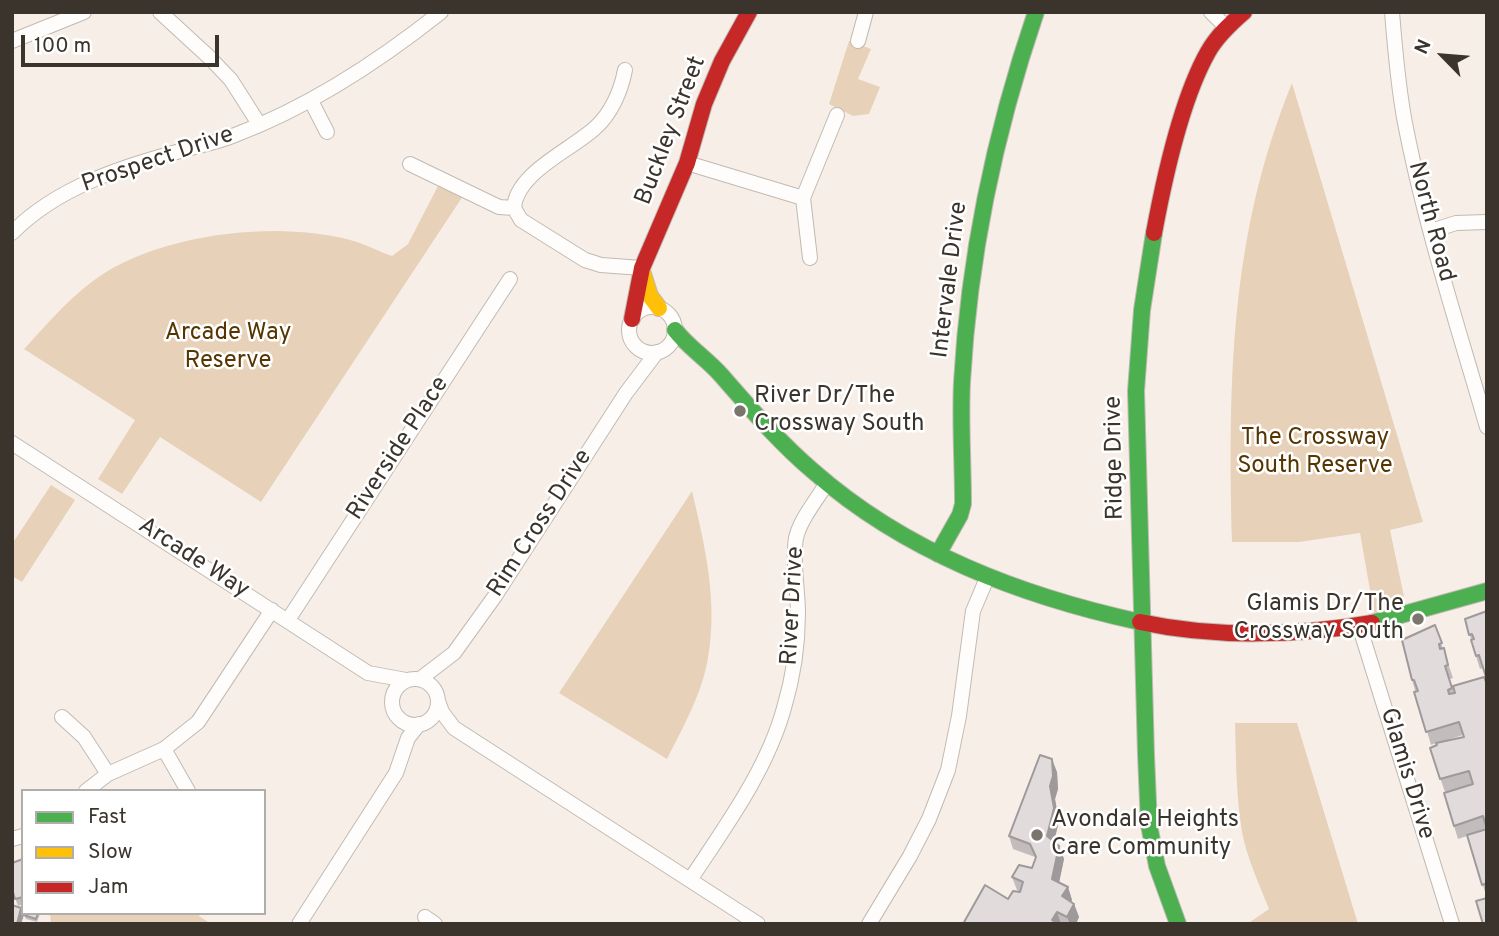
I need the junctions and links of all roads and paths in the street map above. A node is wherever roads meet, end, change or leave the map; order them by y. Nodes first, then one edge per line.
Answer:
1 (84, 12) edge
2 (160, 12) edge
3 (440, 12) edge
4 (749, 12) edge
5 (866, 12) edge
6 (1036, 12) edge
7 (1211, 12) edge
8 (1244, 12) edge
9 (1392, 12) edge
10 (1226, 27) junction
11 (12, 41) edge
12 (858, 41) dead end
13 (625, 70) dead end
14 (311, 101) junction
15 (837, 115) dead end
16 (259, 124) junction
17 (327, 132) dead end
18 (687, 163) junction
19 (410, 164) dead end
20 (803, 198) junction
21 (514, 208) junction
22 (1487, 222) edge
23 (1431, 231) junction
24 (12, 233) edge
25 (810, 258) dead end
26 (642, 268) junction
27 (510, 279) dead end
28 (659, 308) junction
29 (632, 319) junction
30 (675, 330) junction
31 (633, 342) junction
32 (661, 351) junction
33 (701, 356) junction
34 (626, 393) junction
35 (1487, 427) edge
36 (12, 443) edge
37 (827, 483) junction
38 (938, 554) junction
39 (987, 578) junction
40 (1487, 591) edge
41 (272, 610) junction
42 (288, 620) junction
43 (1142, 623) junction
44 (1359, 625) junction
45 (454, 653) junction
46 (373, 676) junction
47 (413, 680) junction
48 (437, 697) junction
49 (394, 709) junction
50 (62, 717) dead end
51 (422, 723) junction
52 (454, 728) junction
53 (403, 748) junction
54 (164, 749) junction
55 (108, 774) junction
56 (89, 789) edge
57 (187, 789) edge
58 (690, 880) junction
59 (299, 924) edge
60 (758, 924) edge
61 (869, 924) edge
62 (1178, 924) edge
63 (1452, 924) edge

1 - 11 street
2 - 16 street
3 - 14 street, Prospect Drive
4 - 18 street, Buckley Street
5 - 12 street
6 - 38 street, Intervale Drive
7 - 10 street
8 - 10 street, Ridge Drive
9 - 23 street, North Road
10 - 43 street, Ridge Drive
13 - 21 street
14 - 16 street, Prospect Drive
14 - 17 street
15 - 20 street
16 - 24 street, Prospect Drive
18 - 20 street
18 - 26 street, Buckley Street
19 - 21 street
20 - 25 street
21 - 26 street
22 - 23 street
23 - 35 street, North Road
26 - 28 street
26 - 29 street, Buckley Street
27 - 42 street, Riverside Place
28 - 29 street
28 - 30 street
29 - 31 street
30 - 32 street
30 - 33 street
31 - 32 street
31 - 34 street, Rim Cross Drive
32 - 33 street
32 - 34 street, Rim Cross Drive
33 - 37 street
34 - 45 street, Rim Cross Drive
36 - 41 street, Arcade Way
37 - 38 street
37 - 58 street, River Drive
38 - 39 street
39 - 43 street
39 - 61 street
40 - 44 street
41 - 42 street, Arcade Way
41 - 54 street
42 - 46 street, Arcade Way
43 - 44 street
43 - 62 street, Ridge Drive
44 - 63 street, Glamis Drive
45 - 47 street, Rim Cross Drive
45 - 48 street, Rim Cross Drive
46 - 47 street, Arcade Way
46 - 49 street, Arcade Way
47 - 48 street
47 - 49 street
48 - 51 street
48 - 52 street
49 - 51 street
49 - 53 street
50 - 55 street
51 - 52 street
51 - 53 street
52 - 58 street
53 - 59 street
54 - 55 street
54 - 57 street
55 - 56 street
58 - 60 street

